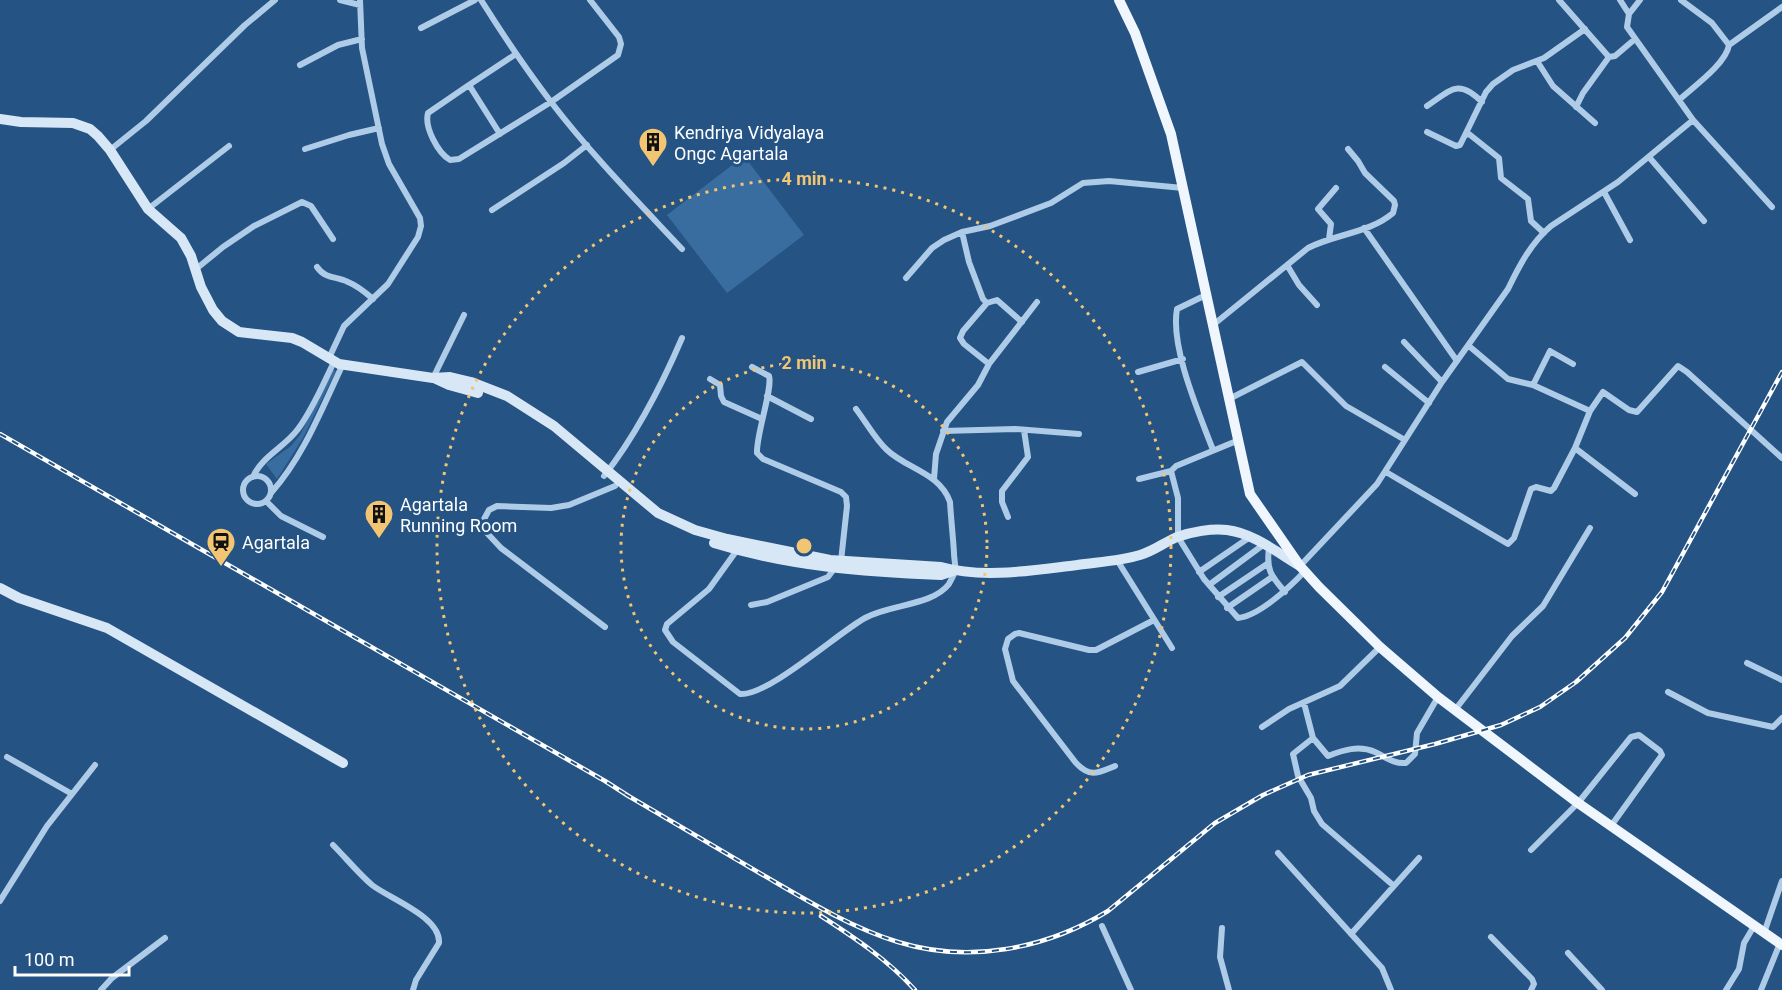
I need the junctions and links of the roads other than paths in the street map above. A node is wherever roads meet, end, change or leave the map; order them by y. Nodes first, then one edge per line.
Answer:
1 (275, 0) edge
2 (340, 0) edge
3 (475, 0) edge
4 (481, 0) edge
5 (590, 0) edge
6 (1119, 0) edge
7 (1559, 0) edge
8 (1620, 0) edge
9 (1640, 0) edge
10 (1681, 0) edge
11 (360, 3) edge
12 (1782, 7) edge
13 (1629, 14) junction
14 (421, 27) dead end
15 (1585, 29) junction
16 (362, 39) junction
17 (1635, 39) junction
18 (1730, 45) junction
19 (516, 54) junction
20 (1609, 57) junction
21 (1537, 61) junction
22 (300, 65) dead end
23 (470, 85) junction
24 (1679, 100) junction
25 (551, 102) junction
26 (1482, 102) junction
27 (1427, 106) dead end
28 (1576, 107) junction
29 (0, 119) edge
30 (1693, 120) junction
31 (1595, 123) dead end
32 (379, 128) junction
33 (1427, 132) dead end
34 (500, 134) junction
35 (1465, 135) junction
36 (587, 145) junction
37 (229, 147) dead end
38 (305, 149) dead end
39 (1348, 149) dead end
40 (110, 150) junction
41 (1649, 157) junction
42 (1183, 188) junction
43 (1336, 188) dead end
44 (1604, 192) junction
45 (1772, 207) dead end
46 (148, 209) junction
47 (492, 210) dead end
48 (1704, 221) dead end
49 (1364, 228) junction
50 (962, 232) junction
51 (1544, 233) junction
52 (1329, 239) junction
53 (333, 240) dead end
54 (1630, 240) dead end
55 (682, 249) dead end
56 (1287, 265) junction
57 (317, 267) dead end
58 (196, 269) junction
59 (906, 278) dead end
60 (1206, 295) junction
61 (373, 299) junction
62 (1037, 302) dead end
63 (987, 303) junction
64 (1317, 305) dead end
65 (464, 315) dead end
66 (1022, 322) junction
67 (1213, 325) junction
68 (682, 338) dead end
69 (1404, 342) dead end
70 (1469, 346) junction
71 (1183, 359) junction
72 (1457, 361) junction
73 (335, 362) junction
74 (989, 364) junction
75 (1573, 364) dead end
76 (1385, 367) dead end
77 (752, 368) dead end
78 (1138, 372) dead end
79 (433, 378) junction
80 (710, 379) dead end
81 (1442, 382) junction
82 (1533, 385) junction
83 (766, 396) junction
84 (1229, 399) junction
85 (1429, 403) junction
86 (856, 409) dead end
87 (1590, 411) junction
88 (762, 419) junction
89 (811, 419) dead end
90 (1024, 430) junction
91 (943, 431) junction
92 (1079, 434) dead end
93 (1239, 440) junction
94 (1405, 440) junction
95 (1575, 448) junction
96 (1213, 450) junction
97 (1782, 458) edge
98 (1170, 471) junction
99 (1386, 472) junction
100 (606, 474) junction
101 (253, 477) junction
102 (934, 479) junction
103 (1139, 479) dead end
104 (615, 486) junction
105 (271, 493) junction
106 (1635, 494) dead end
107 (266, 501) junction
108 (1008, 517) dead end
109 (1590, 528) dead end
110 (323, 537) dead end
111 (1178, 537) junction
112 (1250, 537) junction
113 (726, 543) junction
114 (1266, 546) junction
115 (737, 549) junction
116 (1118, 560) junction
117 (833, 564) junction
118 (1267, 564) junction
119 (1302, 568) junction
120 (955, 571) junction
121 (1199, 572) junction
122 (1272, 577) junction
123 (1209, 585) junction
124 (0, 588) edge
125 (1285, 592) junction
126 (1218, 597) junction
127 (751, 605) dead end
128 (1227, 608) junction
129 (1154, 620) junction
130 (605, 627) dead end
131 (1380, 647) junction
132 (1172, 648) dead end
133 (1747, 663) dead end
134 (1782, 680) edge
135 (1668, 692) dead end
136 (1438, 697) junction
137 (1304, 703) junction
138 (1455, 710) junction
139 (1782, 718) edge
140 (1262, 727) dead end
141 (1313, 738) junction
142 (7, 757) dead end
143 (343, 763) dead end
144 (95, 765) dead end
145 (1115, 766) dead end
146 (72, 794) junction
147 (1578, 803) junction
148 (1611, 826) junction
149 (333, 845) dead end
150 (1531, 850) dead end
151 (1278, 853) dead end
152 (1419, 858) dead end
153 (1782, 881) edge
154 (1394, 886) junction
155 (0, 901) edge
156 (1102, 926) dead end
157 (1754, 926) junction
158 (1222, 928) dead end
159 (1764, 933) junction
160 (1351, 934) junction
161 (1491, 937) dead end
162 (165, 938) dead end
163 (1781, 944) edge
164 (1568, 953) dead end
165 (101, 990) edge
166 (413, 990) edge
167 (1131, 990) edge
168 (1229, 990) edge
169 (1391, 990) edge
170 (1531, 990) edge
171 (1602, 990) edge
172 (1726, 990) edge
173 (1761, 990) edge

1 - 40 street
2 - 11 street
3 - 14 street
4 - 19 street
5 - 25 street
6 - 42 main road
7 - 15 street
8 - 13 street
9 - 13 street
10 - 18 street
11 - 16 street
12 - 18 street
13 - 17 street
15 - 20 street
15 - 21 street
16 - 22 street
16 - 32 street
17 - 20 street
17 - 24 street
18 - 24 street
19 - 23 street
19 - 25 street
20 - 28 street
21 - 26 street
21 - 28 street
23 - 34 street
23 - 34 street
24 - 30 street
25 - 34 street
25 - 36 street
26 - 27 street
26 - 35 street
28 - 31 street
29 - 40 street
30 - 41 street
30 - 45 street
32 - 38 street
32 - 61 street
33 - 35 street
35 - 51 street
36 - 47 street
36 - 55 street
37 - 46 street
39 - 49 street
40 - 46 street
41 - 44 street
41 - 48 street
42 - 50 street
42 - 60 main road
43 - 52 street
44 - 51 street
44 - 54 street
46 - 58 street
49 - 52 street
49 - 72 street
50 - 59 street
50 - 63 street
51 - 70 street
52 - 56 street
53 - 58 street
56 - 64 street
56 - 67 street
57 - 61 street
58 - 73 street
60 - 67 main road
60 - 71 street
61 - 73 street
62 - 66 street
63 - 66 street
63 - 74 street
65 - 79 street
66 - 74 street
67 - 84 main road
68 - 100 street
69 - 81 street
70 - 72 street
70 - 82 street
71 - 78 street
71 - 96 street
72 - 81 street
73 - 79 street
73 - 101 street
73 - 105 street
74 - 91 street
75 - 82 street
76 - 85 street
77 - 83 street
79 - 100 street
80 - 88 street
81 - 85 street
82 - 87 street
83 - 88 street
83 - 89 street
84 - 93 main road
84 - 94 street
85 - 94 street
86 - 102 street
87 - 95 street
87 - 97 street
88 - 117 street
90 - 91 street
90 - 92 street
90 - 108 street
91 - 102 street
93 - 96 street
93 - 119 main road
94 - 99 street
95 - 99 street
95 - 106 street
96 - 98 street
98 - 103 street
98 - 111 street
99 - 119 street
100 - 104 street
100 - 113 street
101 - 105 street
101 - 107 street
102 - 120 street
104 - 113 street
104 - 130 street
105 - 107 street
107 - 110 street
109 - 138 street
111 - 112 street
111 - 116 street
111 - 121 street
112 - 114 street
112 - 121 street
113 - 115 street
113 - 117 street
114 - 118 street
114 - 119 street
114 - 123 street
115 - 117 street
115 - 120 street
116 - 120 street
116 - 129 street
117 - 120 street
117 - 127 street
118 - 122 street
118 - 126 street
119 - 125 street
119 - 131 main road
121 - 123 street
122 - 125 street
122 - 128 street
123 - 126 street
124 - 143 street
125 - 128 street
126 - 128 street
129 - 132 street
129 - 145 street
131 - 136 main road
131 - 137 street
133 - 134 street
135 - 139 street
136 - 138 main road
136 - 141 street
137 - 140 street
137 - 141 street
138 - 147 main road
141 - 154 street
142 - 146 street
144 - 146 street
146 - 155 street
147 - 148 main road
147 - 148 street
147 - 150 street
148 - 157 main road
149 - 166 street
151 - 160 street
152 - 154 street
153 - 159 street
154 - 160 street
156 - 167 street
157 - 159 main road
157 - 172 street
158 - 168 street
159 - 163 main road
160 - 169 street
161 - 170 street
162 - 165 street
163 - 173 street
164 - 171 street

